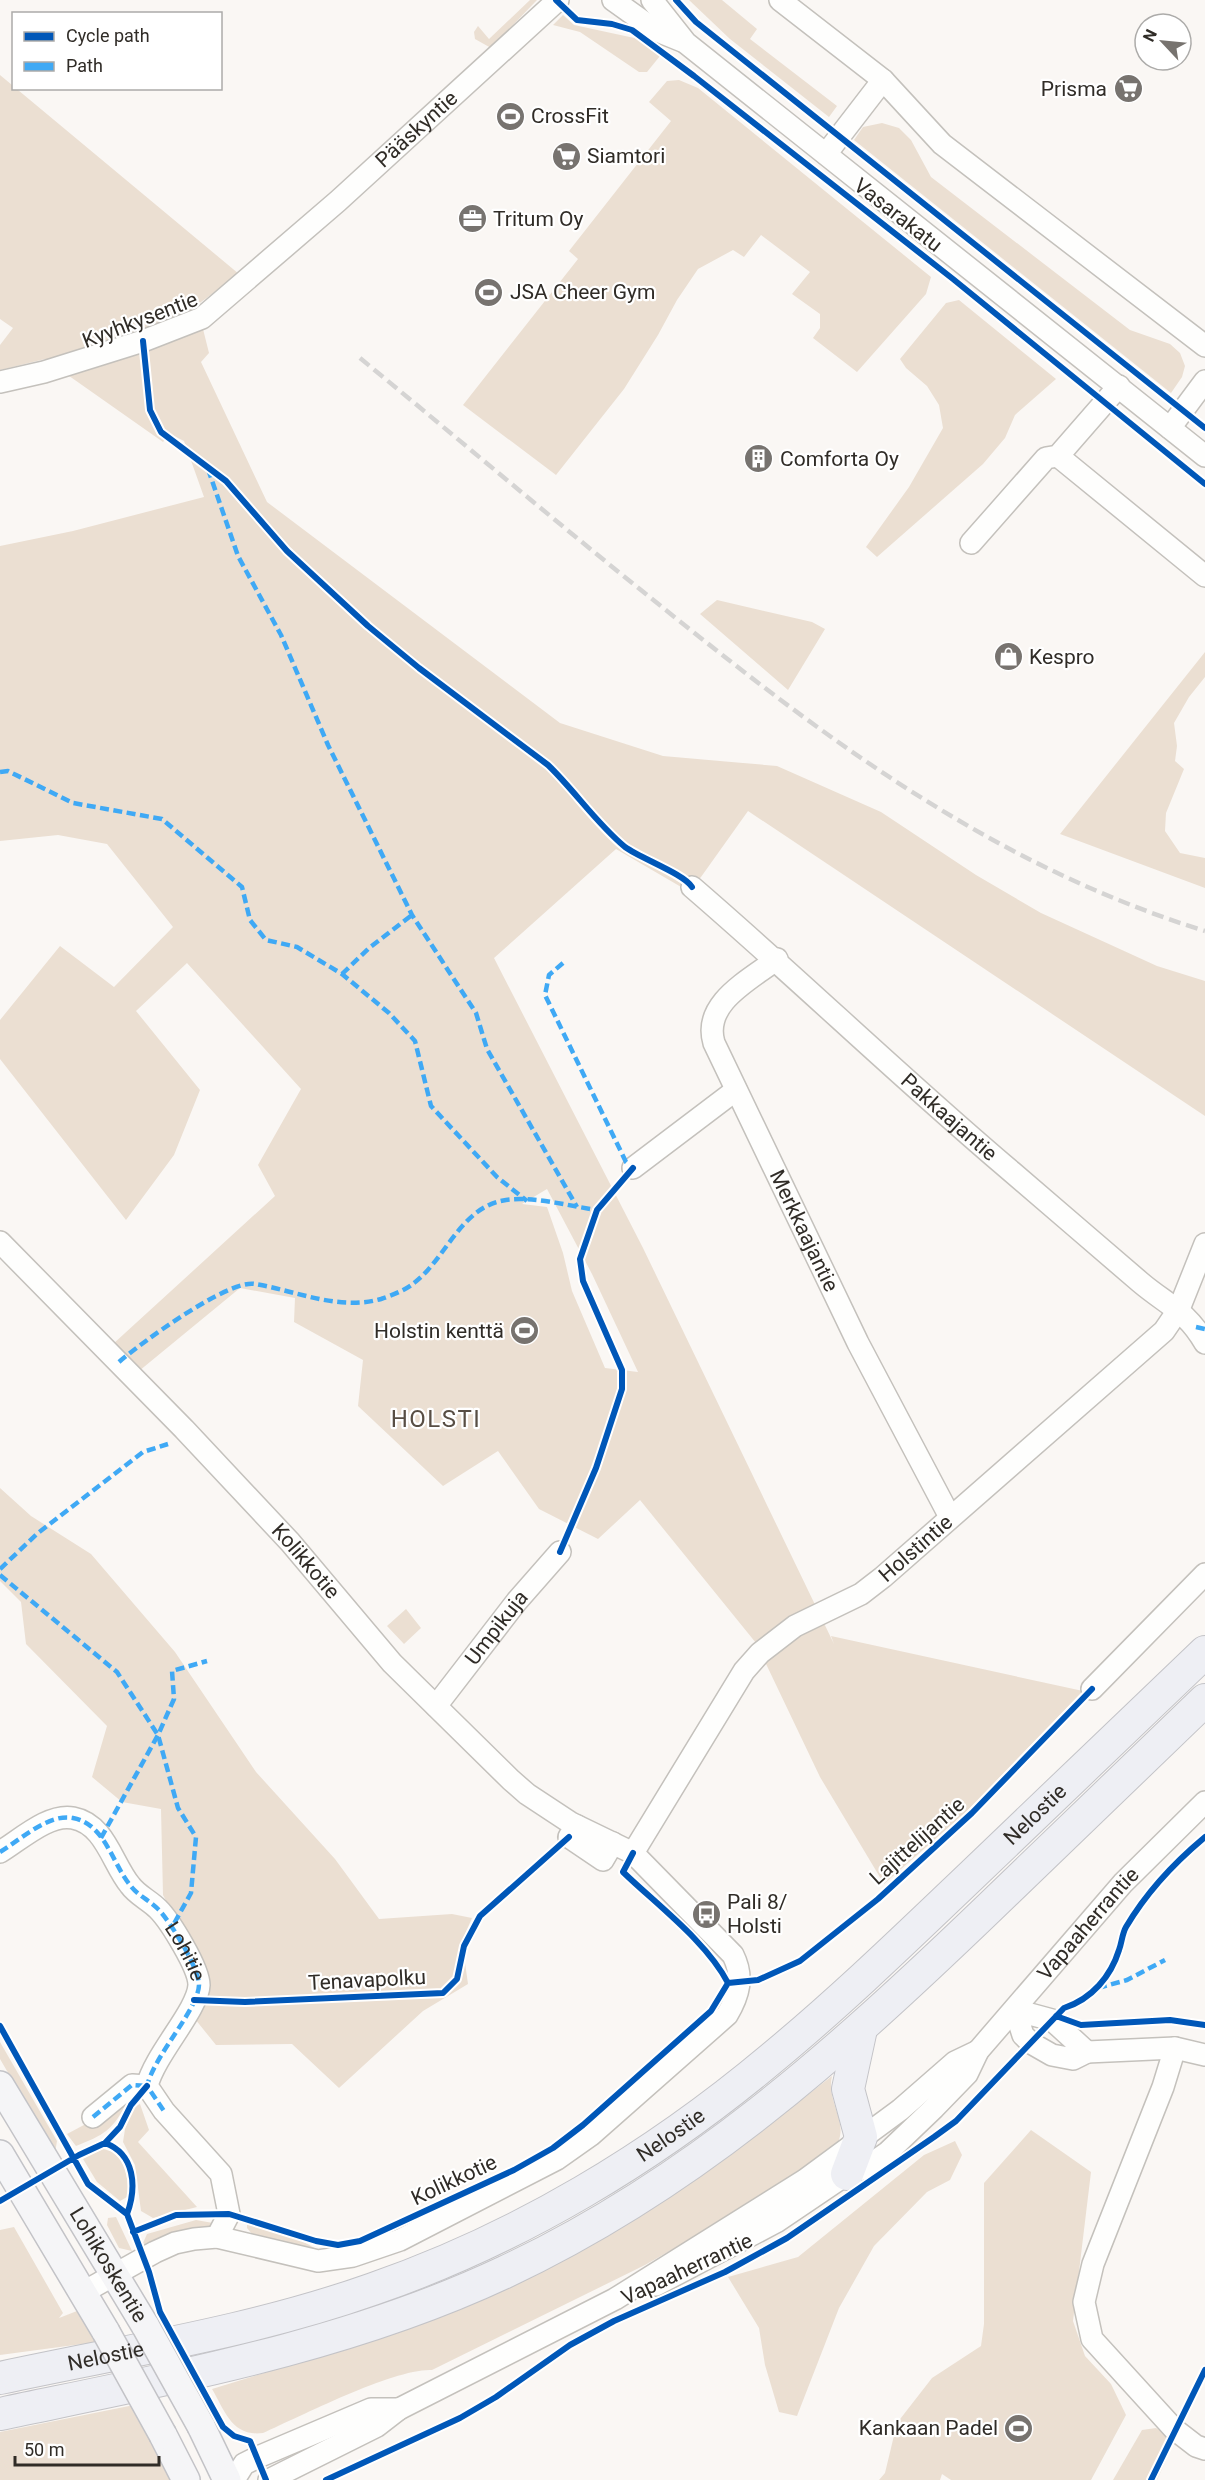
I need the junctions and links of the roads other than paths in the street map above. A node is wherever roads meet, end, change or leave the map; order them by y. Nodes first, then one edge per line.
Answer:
1 (558, 0) edge
2 (613, 0) edge
3 (652, 0) edge
4 (780, 0) edge
5 (686, 43) junction
6 (883, 80) junction
7 (826, 154) junction
8 (274, 256) joint
9 (1205, 346) edge
10 (1205, 381) edge
11 (0, 382) edge
12 (1119, 386) junction
13 (1170, 428) junction
14 (1058, 456) junction
15 (1205, 456) edge
16 (971, 543) dead end
17 (1205, 576) edge
18 (692, 887) dead end
19 (777, 959) junction
20 (736, 1090) junction
21 (633, 1168) dead end
22 (0, 1242) edge
23 (1205, 1244) edge
24 (1179, 1309) junction
25 (1205, 1343) edge
26 (950, 1517) junction
27 (560, 1552) dead end
28 (1205, 1574) edge
29 (1205, 1652) edge
30 (1092, 1689) dead end
31 (1205, 1700) edge
32 (436, 1706) junction
33 (1205, 1802) edge
34 (0, 1852) edge
35 (633, 1853) junction
36 (1015, 2010) junction
37 (861, 2029) junction
38 (1175, 2048) junction
39 (978, 2051) junction
40 (1087, 2052) junction
41 (1205, 2055) edge
42 (0, 2085) edge
43 (147, 2086) junction
44 (93, 2117) dead end
45 (861, 2137) junction
46 (0, 2154) edge
47 (847, 2174) junction
48 (217, 2237) junction
49 (115, 2276) junction
50 (615, 2299) junction
51 (87, 2300) junction
52 (0, 2378) edge
53 (399, 2409) junction
54 (0, 2414) edge
55 (1205, 2449) edge
56 (186, 2480) edge
57 (226, 2480) edge
58 (234, 2480) edge
59 (269, 2480) edge

1 - 8 street, Pääskyntie
2 - 5 street, Vasarakatu
3 - 5 street, Vasarakatu
4 - 6 street
5 - 7 street, Vasarakatu
6 - 7 street
6 - 9 street
7 - 12 street, Vasarakatu
8 - 11 street, Kyyhkysentie
10 - 13 street
12 - 13 street, Vasarakatu
12 - 14 street
13 - 15 street, Vasarakatu
14 - 16 street
14 - 17 street
18 - 19 street, Pakkaajantie
19 - 20 street, Merkkaajantie
19 - 24 street, Pakkaajantie
20 - 21 street
20 - 26 street, Merkkaajantie
22 - 32 street, Kolikkotie
23 - 24 street, Holstintie
24 - 25 street, Pakkaajantie
24 - 26 street, Holstintie
26 - 35 street, Holstintie
27 - 32 street, Umpikuja
28 - 30 street
29 - 52 highway, Nelostie
31 - 37 highway, Nelostie
32 - 35 street, Kolikkotie
33 - 36 street, Vapaaherrantie
34 - 43 street, Lohitie
35 - 48 street, Kolikkotie
36 - 39 street, Vapaaherrantie
36 - 40 street
36 - 40 street
37 - 45 highway
37 - 54 highway, Nelostie
38 - 40 street
38 - 41 street
38 - 55 street
39 - 45 street, Vapaaherrantie
39 - 47 street, Vapaaherrantie
42 - 49 main road, Lohikoskentie
43 - 44 street
43 - 48 street
45 - 47 highway
45 - 50 street, Vapaaherrantie
46 - 51 main road, Lohikoskentie
47 - 50 street, Vapaaherrantie
48 - 49 street, Kolikkotie
49 - 51 street, Kolikkotie
49 - 57 main road, Lohikoskentie, bridge
50 - 53 street, Vapaaherrantie
51 - 56 main road, Lohikoskentie, bridge
53 - 58 street, Vapaaherrantie
53 - 59 street, Vapaaherrantie

